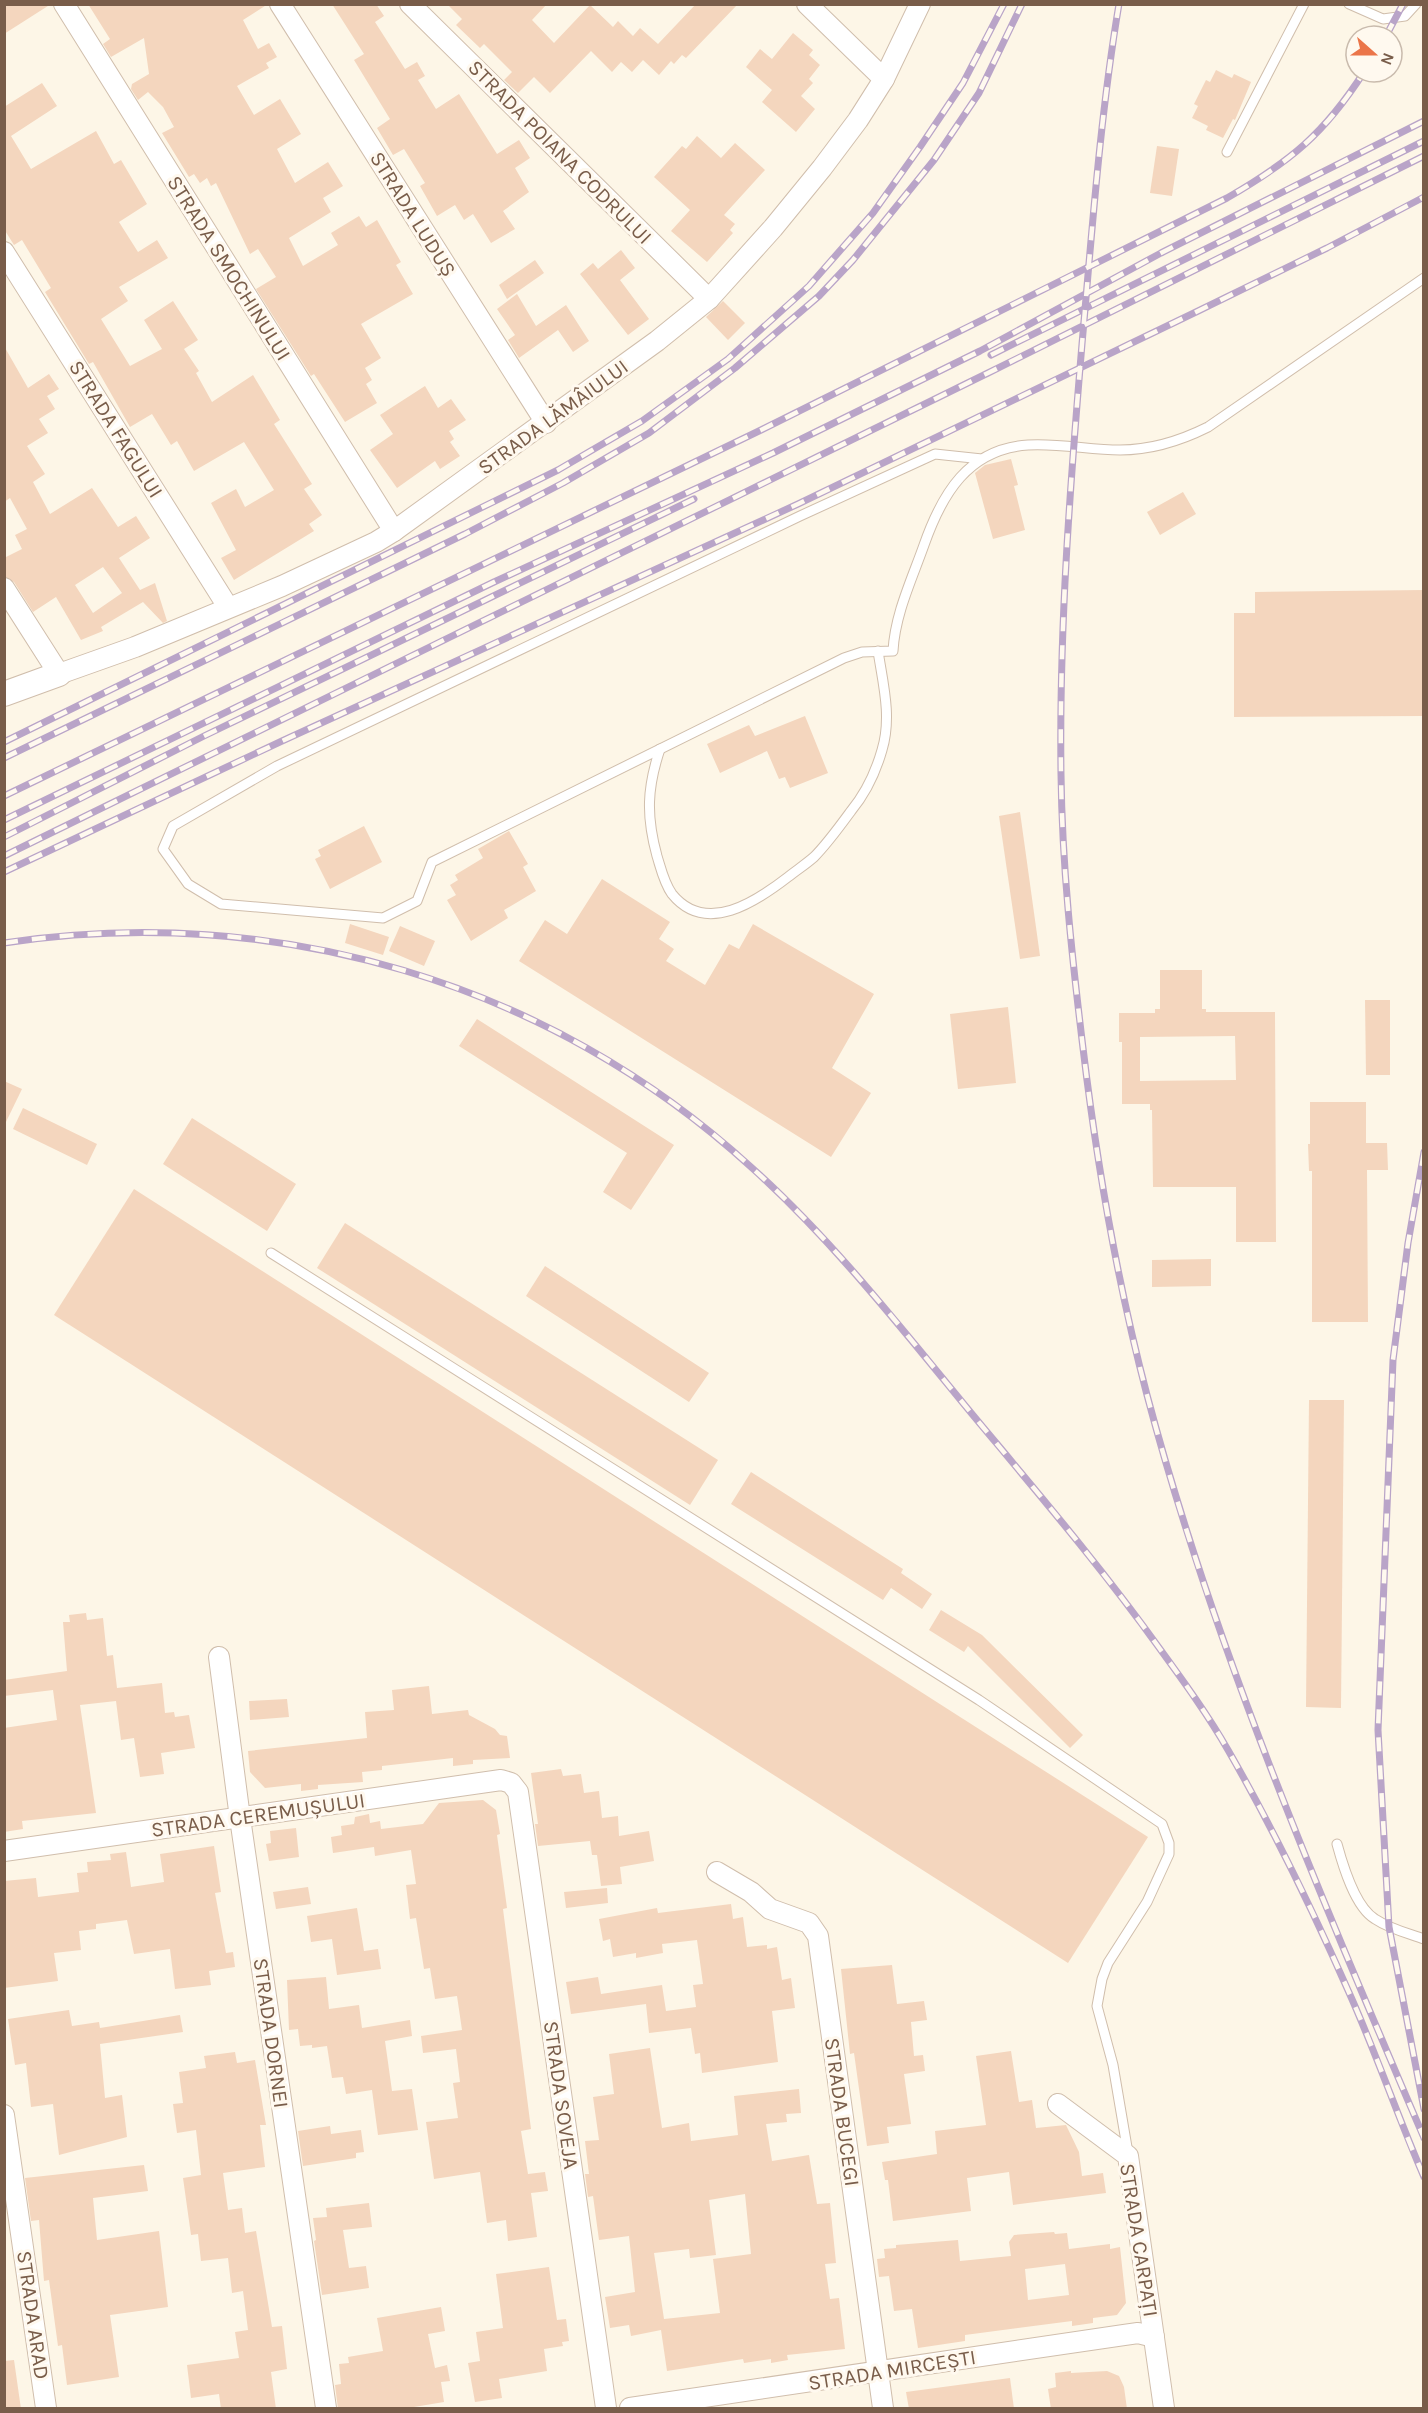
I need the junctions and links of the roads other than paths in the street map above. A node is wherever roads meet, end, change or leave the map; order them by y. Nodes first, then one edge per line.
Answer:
1 (64, 4) edge
2 (280, 4) edge
3 (410, 4) edge
4 (807, 4) edge
5 (920, 4) edge
6 (1304, 4) edge
7 (1349, 4) edge
8 (1416, 4) edge
9 (884, 79) junction
10 (1227, 152) dead end
11 (4, 252) edge
12 (1424, 278) edge
13 (709, 299) junction
14 (546, 423) junction
15 (982, 459) junction
16 (394, 531) junction
17 (4, 588) edge
18 (228, 607) junction
19 (878, 651) junction
20 (59, 674) junction
21 (4, 694) edge
22 (660, 749) junction
23 (271, 1253) dead end
24 (219, 1657) dead end
25 (511, 1783) joint
26 (240, 1818) junction
27 (1337, 1844) dead end
28 (4, 1851) edge
29 (717, 1872) dead end
30 (1424, 1939) edge
31 (1058, 2104) dead end
32 (4, 2115) edge
33 (1128, 2156) junction
34 (1154, 2337) junction
35 (877, 2372) junction
36 (46, 2409) edge
37 (326, 2409) edge
38 (606, 2409) edge
39 (630, 2409) edge
40 (883, 2409) edge
41 (1164, 2409) edge

1 - 16 street, STRADA SMOCHINULUI
2 - 14 street, STRADA LUDUȘ
3 - 13 street, STRADA POIANA CODRULUI
4 - 9 street
5 - 9 street, STRADA LĂMÂIULUI
6 - 10 lane
7 - 8 lane
9 - 13 street, STRADA LĂMÂIULUI
11 - 18 street, STRADA FAGULUI
12 - 15 lane
13 - 14 street, STRADA LĂMÂIULUI
14 - 16 street, STRADA LĂMÂIULUI
15 - 19 lane
15 - 22 lane
16 - 18 street, STRADA LĂMÂIULUI
17 - 20 street
18 - 20 street, STRADA LĂMÂIULUI
19 - 22 lane
19 - 22 lane
20 - 21 street
23 - 33 lane
24 - 26 street, STRADA DORNEI
25 - 26 street, STRADA CEREMUȘULUI
25 - 38 street, STRADA SOVEJA
26 - 28 street, STRADA CEREMUȘULUI
26 - 37 street, STRADA DORNEI
27 - 30 lane
29 - 35 street, STRADA BUCEGI
31 - 33 street, STRADA CARPAȚI
32 - 36 street, STRADA ARAD
33 - 34 street, STRADA CARPAȚI
34 - 35 street, STRADA MIRCEȘTI
34 - 41 street, STRADA CARPAȚI
35 - 39 street, STRADA MIRCEȘTI
35 - 40 street, STRADA BUCEGI

